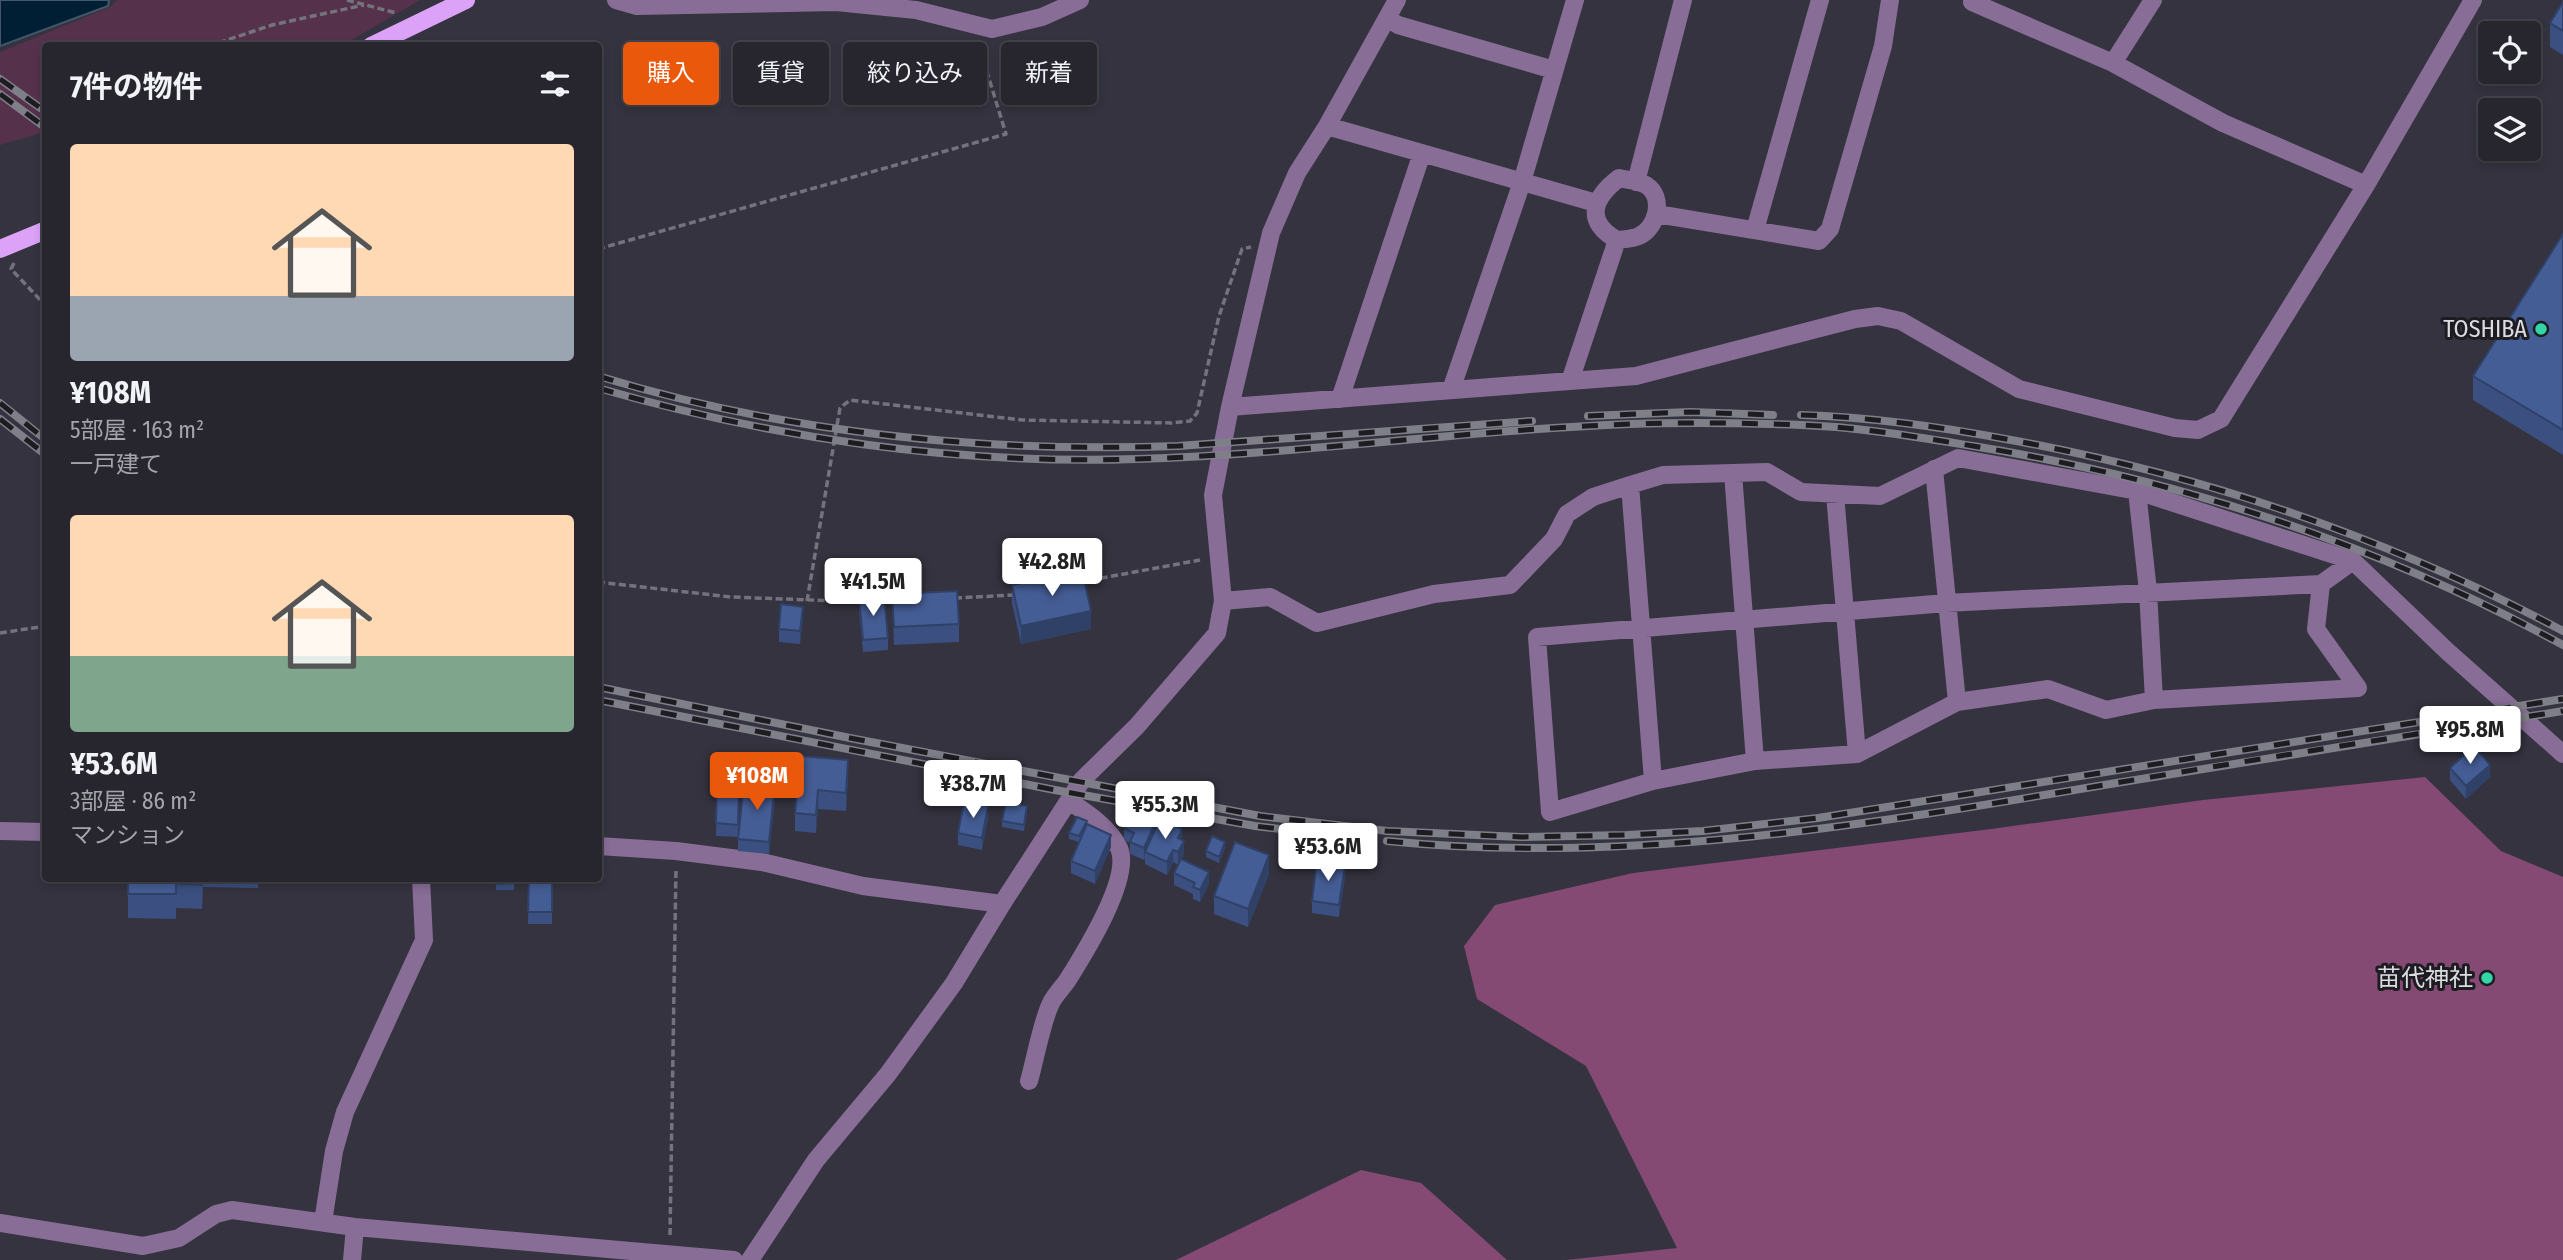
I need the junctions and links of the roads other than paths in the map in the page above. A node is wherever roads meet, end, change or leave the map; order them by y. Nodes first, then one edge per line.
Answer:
1 (466, 0) edge
2 (616, 0) edge
3 (1080, 0) edge
4 (1397, 0) edge
5 (1575, 0) edge
6 (1683, 0) edge
7 (1820, 0) edge
8 (1890, 0) edge
9 (2153, 0) edge
10 (2473, 0) edge
11 (1971, 1) edge
12 (1387, 18) junction
13 (379, 42) edge
14 (2113, 63) junction
15 (1554, 70) junction
16 (1327, 126) junction
17 (1422, 153) junction
18 (1522, 182) junction
19 (1636, 182) junction
20 (2366, 185) junction
21 (1597, 203) junction
22 (1657, 214) junction
23 (1755, 230) junction
24 (38, 233) edge
25 (1617, 240) junction
26 (0, 249) edge
27 (1570, 382) junction
28 (1451, 390) junction
29 (1340, 399) junction
30 (1230, 407) junction
31 (1934, 469) junction
32 (1733, 473) junction
33 (1630, 485) junction
34 (2137, 491) junction
35 (1835, 494) junction
36 (2353, 561) junction
37 (2321, 584) junction
38 (2148, 592) junction
39 (1223, 601) junction
40 (1946, 603) junction
41 (1844, 612) junction
42 (1744, 620) junction
43 (1641, 630) junction
44 (2154, 700) junction
45 (1957, 702) junction
46 (1857, 754) junction
47 (2563, 754) edge
48 (1755, 761) junction
49 (1653, 781) junction
50 (1069, 801) junction
51 (0, 831) edge
52 (42, 832) edge
53 (602, 846) edge
54 (421, 882) edge
55 (1002, 904) junction
56 (1029, 1080) dead end
57 (323, 1222) junction
58 (0, 1223) edge
59 (355, 1227) junction
60 (352, 1260) edge
61 (734, 1260) edge
62 (750, 1260) edge

1 - 13 main road
2 - 3 street
4 - 12 street
5 - 15 street
6 - 19 street
7 - 23 street
8 - 23 street
9 - 14 street
10 - 20 street
11 - 14 street
12 - 15 street
12 - 16 street
14 - 20 street
15 - 18 street
16 - 17 street
16 - 30 street
17 - 18 street
17 - 29 street
18 - 21 street
18 - 28 street
19 - 21 street
19 - 22 street
20 - 27 street
21 - 25 street
22 - 23 street
22 - 25 street
24 - 26 main road
25 - 27 street
27 - 28 street
28 - 29 street
29 - 30 street
30 - 39 street
31 - 34 street
31 - 35 street
31 - 40 street
32 - 33 street
32 - 35 street
32 - 42 street
33 - 39 street
33 - 43 street
34 - 36 street
34 - 38 street
35 - 41 street
36 - 37 street
36 - 47 street
37 - 38 street
37 - 44 street
38 - 40 street
38 - 44 street
39 - 50 street
40 - 41 street
40 - 45 street
41 - 42 street
41 - 46 street
42 - 43 street
42 - 48 street
43 - 49 street
43 - 49 street
44 - 45 street
45 - 46 street
46 - 48 street
48 - 49 street
50 - 55 street
50 - 56 street
51 - 52 street
53 - 55 street
54 - 57 street
55 - 62 street
57 - 58 street
57 - 59 street
59 - 60 street
59 - 61 street

